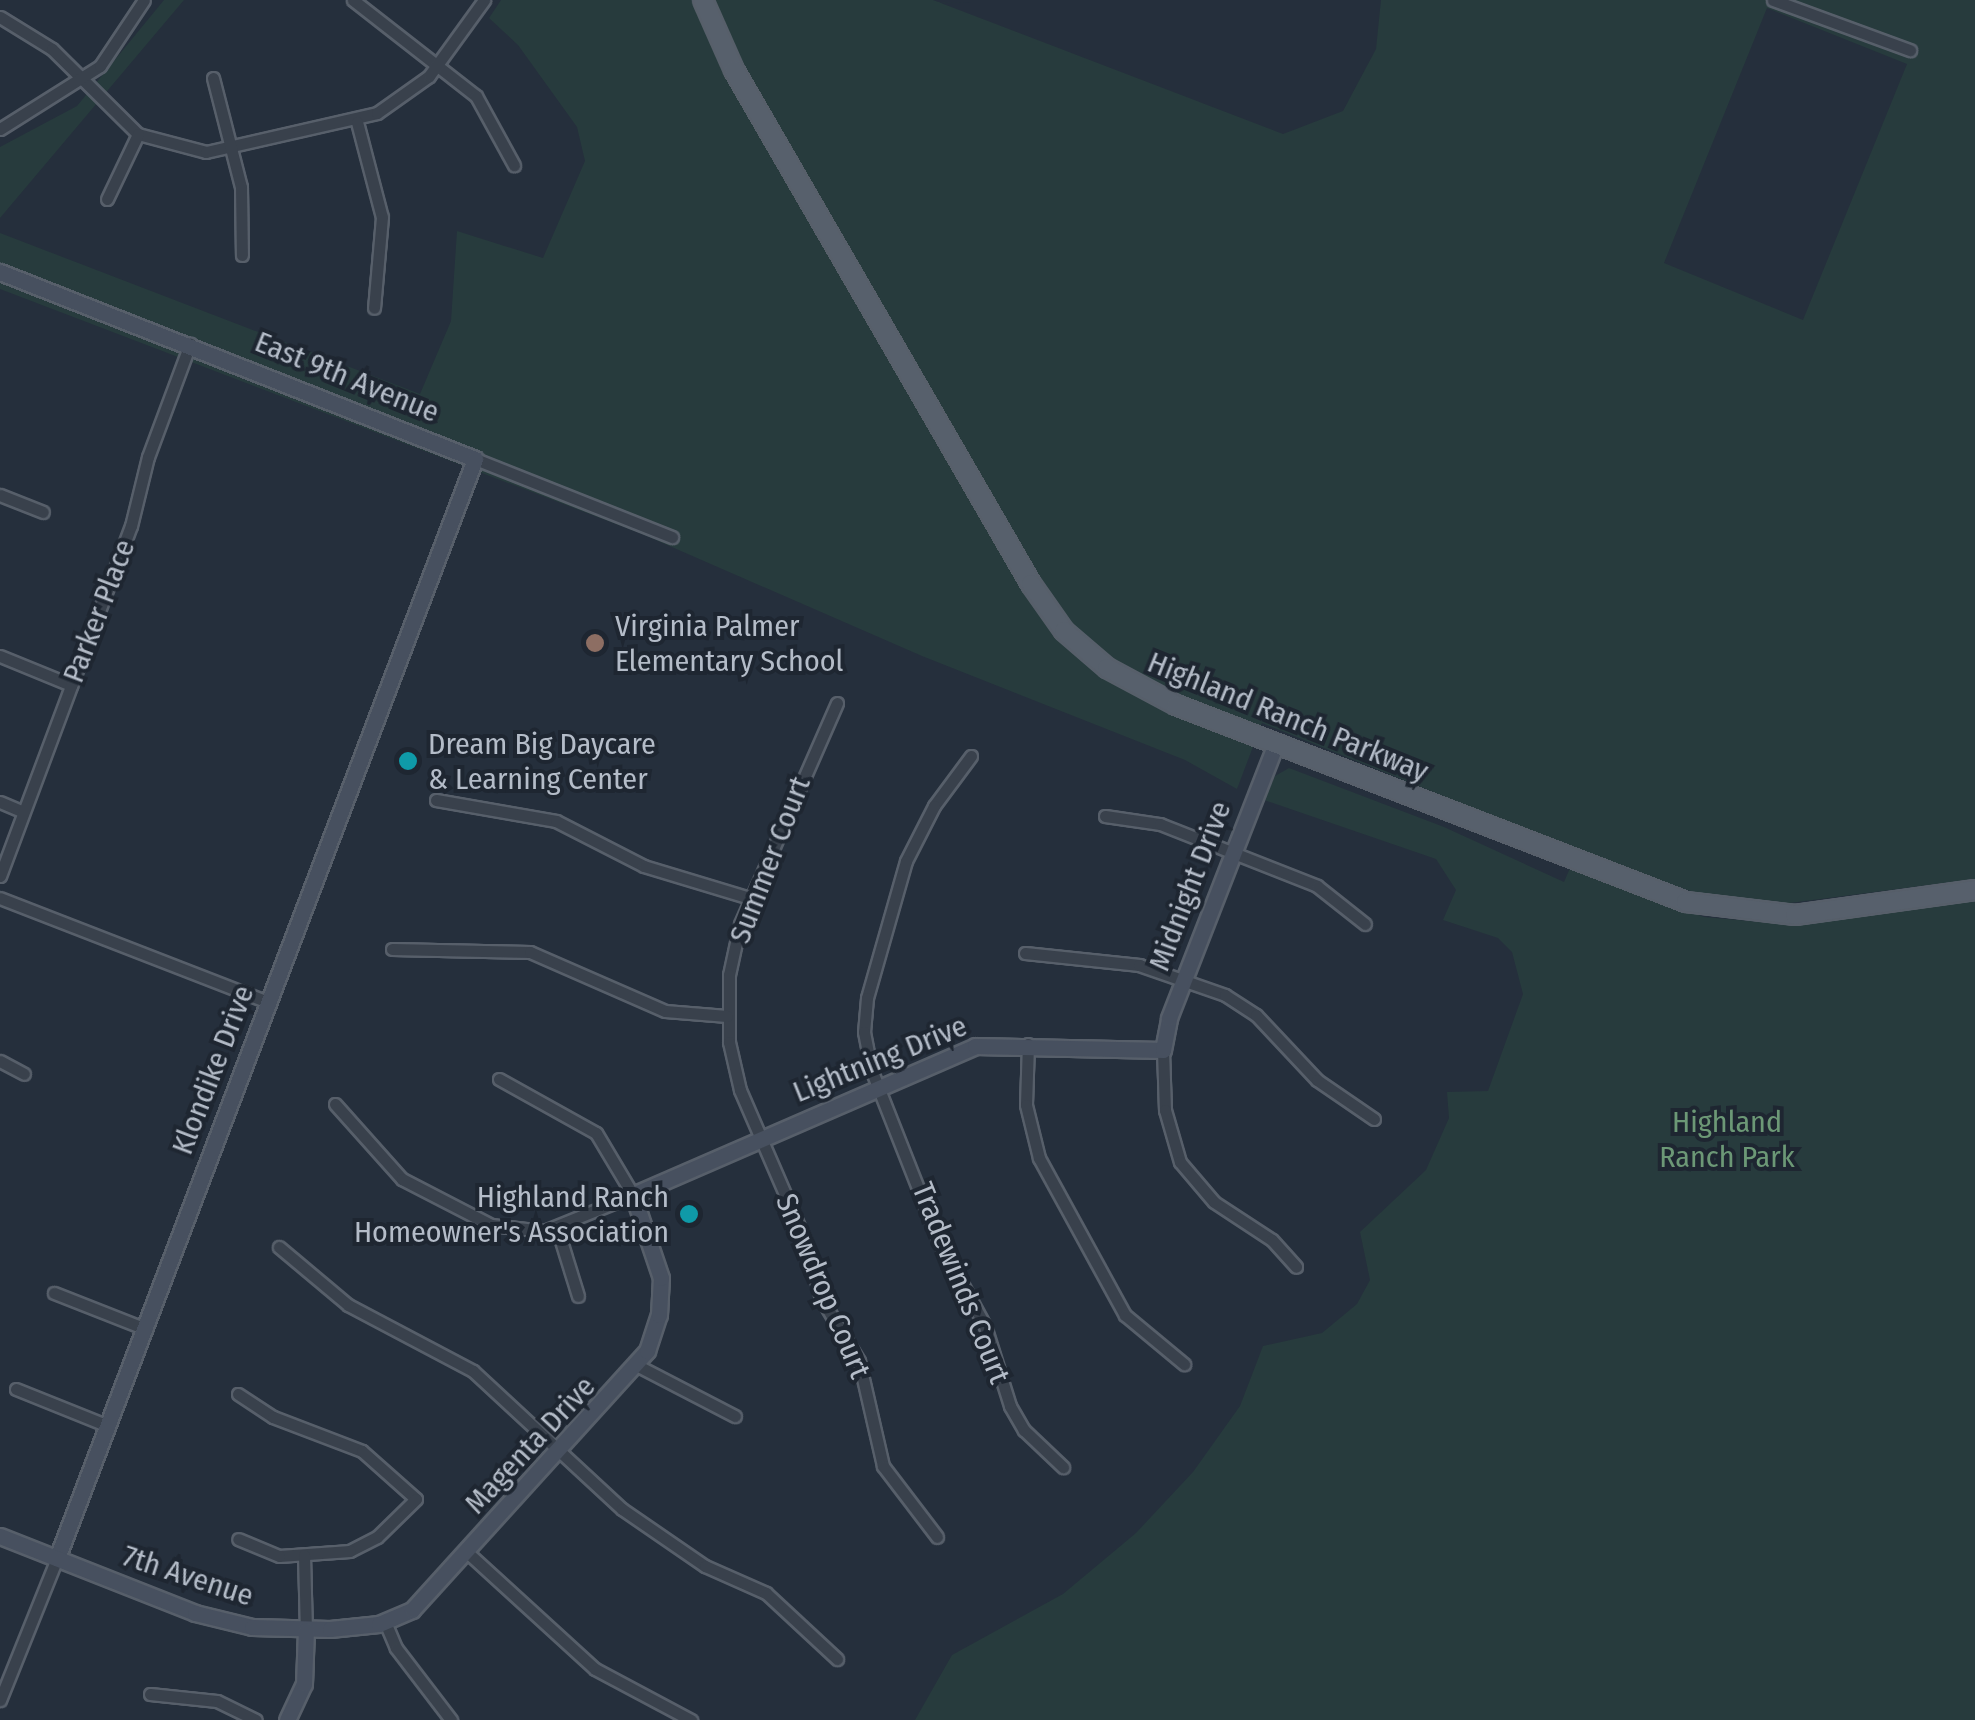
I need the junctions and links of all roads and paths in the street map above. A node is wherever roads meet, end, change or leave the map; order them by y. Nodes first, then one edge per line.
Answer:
1 (144, 0) edge
2 (353, 0) edge
3 (484, 0) edge
4 (702, 0) edge
5 (1773, 0) edge
6 (0, 17) edge
7 (1910, 50) dead end
8 (439, 64) junction
9 (213, 78) dead end
10 (83, 81) junction
11 (357, 122) junction
12 (0, 130) edge
13 (138, 134) junction
14 (233, 149) junction
15 (514, 166) dead end
16 (107, 200) dead end
17 (242, 255) dead end
18 (0, 272) edge
19 (374, 308) dead end
20 (190, 344) junction
21 (475, 459) junction
22 (0, 495) edge
23 (43, 512) dead end
24 (672, 537) dead end
25 (0, 656) edge
26 (71, 685) junction
27 (837, 703) dead end
28 (1276, 744) junction
29 (972, 756) dead end
30 (436, 800) dead end
31 (0, 802) edge
32 (23, 812) junction
33 (1105, 816) dead end
34 (1233, 852) junction
35 (0, 876) edge
36 (1975, 890) edge
37 (0, 898) edge
38 (750, 898) junction
39 (1364, 924) dead end
40 (392, 949) dead end
41 (1025, 953) dead end
42 (1184, 978) junction
43 (268, 1002) junction
44 (728, 1016) junction
45 (1028, 1044) junction
46 (1164, 1050) junction
47 (0, 1061) edge
48 (24, 1074) dead end
49 (499, 1078) dead end
50 (878, 1086) junction
51 (335, 1104) dead end
52 (1374, 1119) dead end
53 (760, 1138) junction
54 (633, 1195) junction
55 (557, 1228) junction
56 (279, 1247) dead end
57 (1296, 1267) dead end
58 (54, 1293) dead end
59 (578, 1296) dead end
60 (146, 1329) junction
61 (1184, 1364) dead end
62 (638, 1366) junction
63 (16, 1390) dead end
64 (238, 1394) dead end
65 (735, 1416) dead end
66 (108, 1426) junction
67 (560, 1453) junction
68 (1063, 1467) dead end
69 (0, 1536) edge
70 (937, 1537) dead end
71 (238, 1539) dead end
72 (468, 1553) junction
73 (304, 1556) junction
74 (56, 1558) junction
75 (385, 1622) junction
76 (306, 1630) junction
77 (838, 1659) dead end
78 (150, 1694) dead end
79 (0, 1700) edge
80 (256, 1720) edge
81 (287, 1720) edge
82 (451, 1720) edge
83 (691, 1720) edge

1 - 10 street
2 - 8 street
3 - 8 street
4 - 28 main road, Highland Ranch Parkway
5 - 7 street
6 - 10 street
8 - 11 street
8 - 15 street
9 - 14 street
10 - 12 street
10 - 13 street
11 - 14 street
11 - 19 street
13 - 14 street
13 - 16 street
14 - 17 street
18 - 20 main road, East 9th Avenue
20 - 21 main road, East 9th Avenue
20 - 26 street, Parker Place
21 - 24 street, East 9th Avenue
21 - 43 main road, Klondike Drive
22 - 23 street
25 - 26 street
26 - 32 street, Parker Place
27 - 38 street, Summer Court
28 - 34 main road, Midnight Drive
28 - 36 main road, Highland Ranch Parkway
29 - 50 street, Tradewinds Court
30 - 38 street
31 - 32 street
32 - 35 street, Parker Place
33 - 34 street
34 - 39 street
34 - 42 main road, Midnight Drive
37 - 43 street
38 - 44 street, Summer Court
40 - 44 street
41 - 42 street
42 - 46 main road, Midnight Drive
42 - 52 street
43 - 60 main road, Klondike Drive
44 - 53 street, Summer Court
45 - 46 main road, Lightning Drive
45 - 50 main road, Lightning Drive
45 - 61 street
46 - 57 street
47 - 48 street
49 - 54 street
50 - 53 main road, Lightning Drive
50 - 68 street, Tradewinds Court
51 - 55 street
53 - 54 main road, Lightning Drive
53 - 70 street, Snowdrop Court
54 - 55 street
54 - 62 main road, Magenta Drive
55 - 59 street
56 - 67 street
58 - 60 street
60 - 66 main road, Klondike Drive
62 - 65 street
62 - 67 main road, Magenta Drive
63 - 66 street
64 - 73 street
66 - 74 main road, Klondike Drive
67 - 72 main road, Magenta Drive
67 - 77 street
69 - 74 main road, 7th Avenue
71 - 73 street
72 - 75 main road, Magenta Drive
72 - 83 street
73 - 76 street
74 - 76 main road, 7th Avenue
74 - 79 street, Klondike Drive
75 - 76 main road, Magenta Drive
75 - 82 street
76 - 81 main road
78 - 80 street

